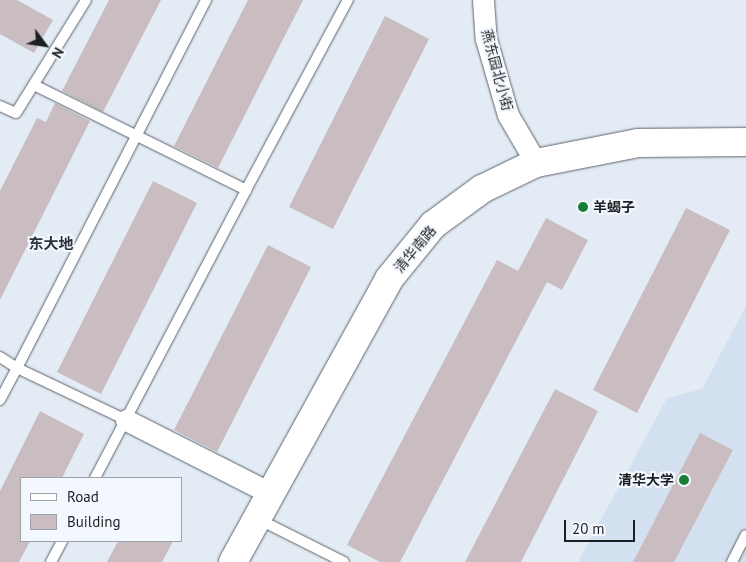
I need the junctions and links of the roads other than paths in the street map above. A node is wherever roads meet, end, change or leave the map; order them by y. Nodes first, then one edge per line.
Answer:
1 (86, 0) edge
2 (206, 0) edge
3 (348, 0) edge
4 (483, 0) edge
5 (34, 86) junction
6 (0, 106) edge
7 (135, 135) junction
8 (746, 142) edge
9 (536, 163) junction
10 (246, 190) junction
11 (0, 357) edge
12 (17, 368) junction
13 (0, 400) edge
14 (126, 420) junction
15 (96, 477) edge
16 (270, 493) junction
17 (257, 518) junction
18 (746, 535) edge
19 (61, 542) edge
20 (51, 562) edge
21 (233, 562) edge
22 (344, 562) edge
23 (732, 562) edge

1 - 5 lane
2 - 7 lane
3 - 10 lane
4 - 9 street, 燕东园北小街
5 - 6 lane
5 - 7 lane
7 - 10 lane
7 - 12 lane
8 - 9 street, 清华南路
9 - 16 street, 清华南路
10 - 14 lane
11 - 12 lane
12 - 13 lane
12 - 14 lane
14 - 15 lane
14 - 16 street
16 - 17 street, 清华南路
17 - 21 street, 清华南路
17 - 22 lane
18 - 23 lane
19 - 20 lane

